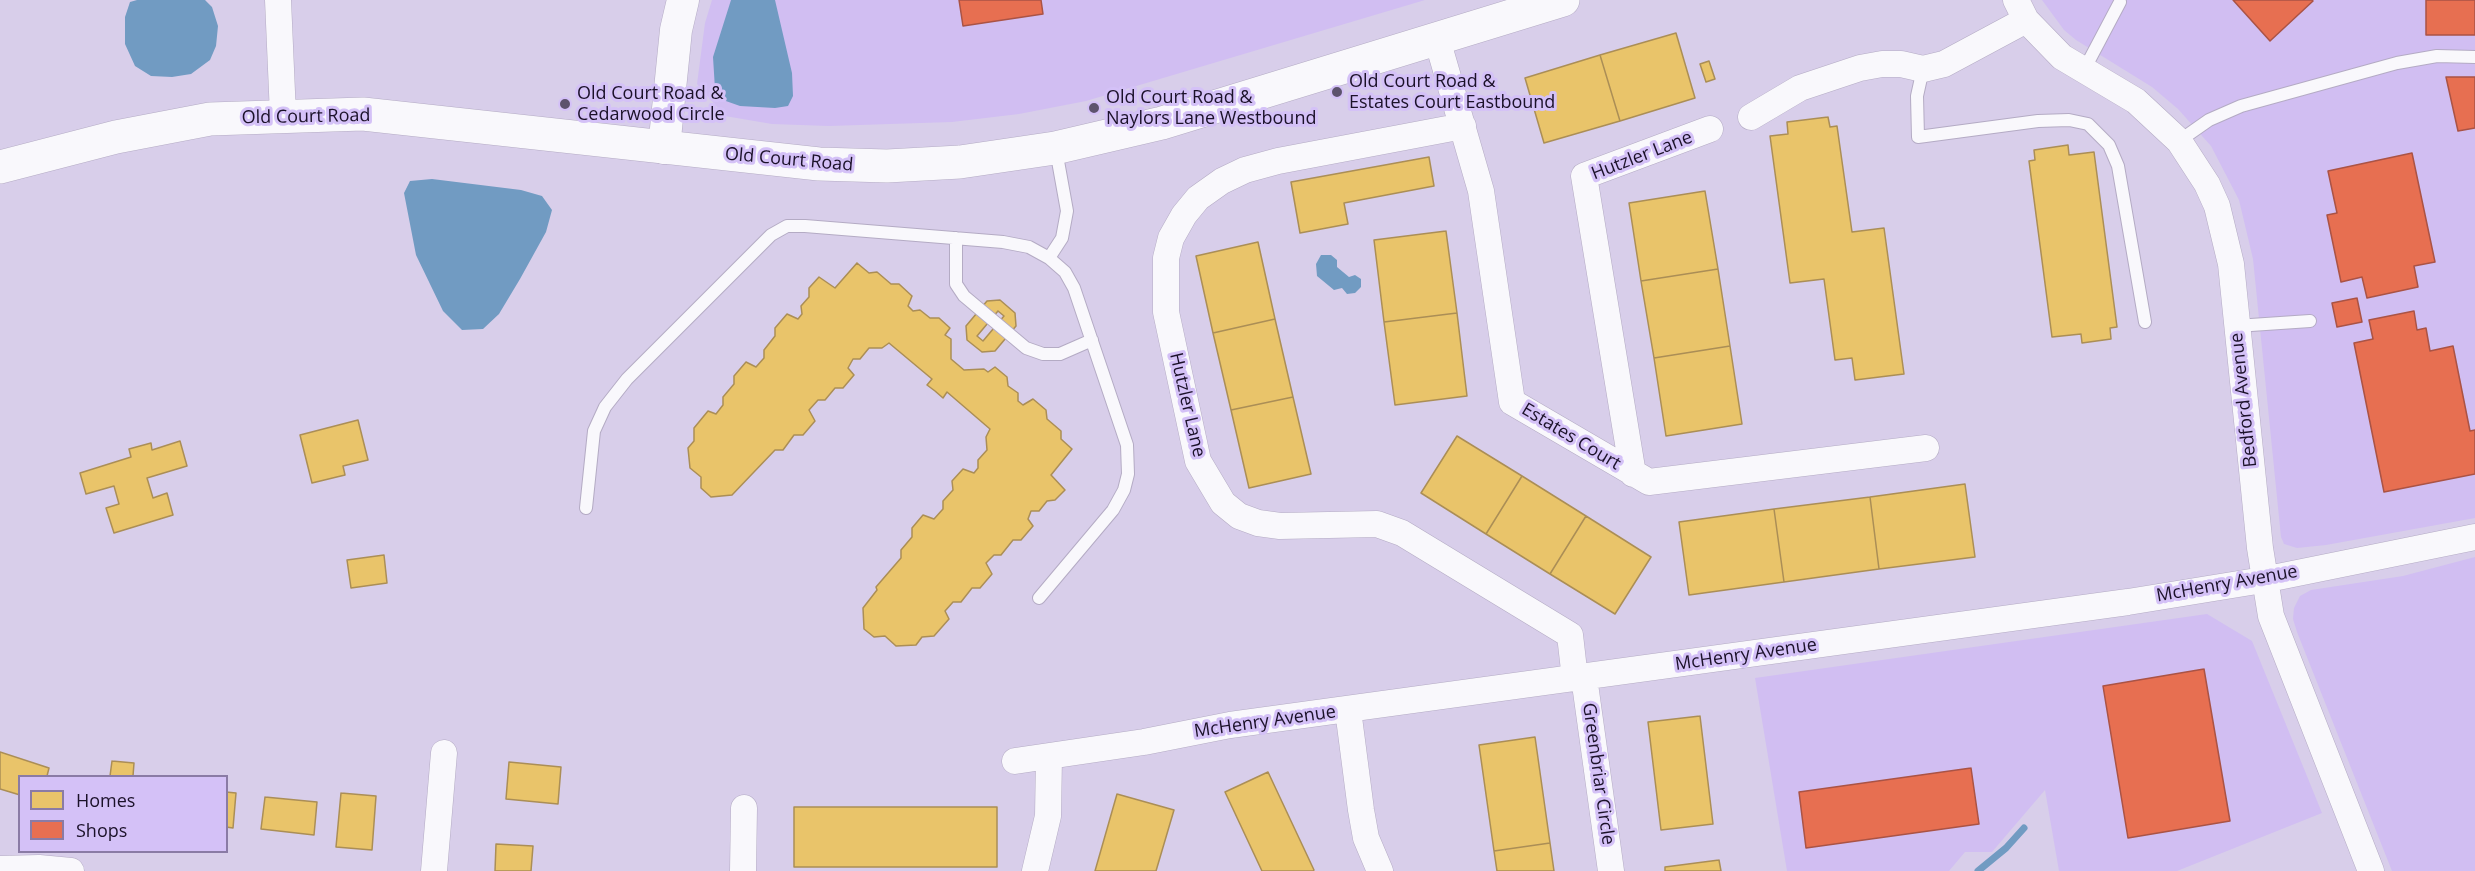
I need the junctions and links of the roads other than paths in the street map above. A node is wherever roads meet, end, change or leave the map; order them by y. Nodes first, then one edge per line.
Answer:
1 (278, 0) edge
2 (683, 0) edge
3 (1563, 0) edge
4 (2120, 2) dead end
5 (2021, 10) edge
6 (1437, 39) junction
7 (2475, 57) edge
8 (1923, 69) junction
9 (2083, 72) junction
10 (283, 115) junction
11 (1750, 117) dead end
12 (1463, 126) junction
13 (1710, 129) dead end
14 (2179, 141) junction
15 (664, 148) junction
16 (1055, 148) junction
17 (0, 167) edge
18 (956, 238) junction
19 (1049, 258) junction
20 (2310, 321) dead end
21 (2145, 322) dead end
22 (2236, 326) junction
23 (1092, 340) junction
24 (1926, 448) dead end
25 (1633, 474) junction
26 (586, 508) dead end
27 (2475, 537) edge
28 (2263, 580) junction
29 (1039, 598) dead end
30 (1580, 678) junction
31 (1348, 710) junction
32 (444, 753) dead end
33 (1049, 758) junction
34 (1015, 760) dead end
35 (744, 808) dead end
36 (0, 869) edge
37 (71, 871) edge
38 (434, 871) edge
39 (742, 871) edge
40 (1035, 871) edge
41 (1380, 871) edge
42 (1611, 871) edge
43 (2371, 871) edge

1 - 10 street
2 - 15 street
3 - 6 main road, Old Court Road
4 - 9 lane
5 - 8 street
5 - 9 street, Bedford Avenue
6 - 12 street, Estates Court
6 - 16 main road, Old Court Road
7 - 14 lane
8 - 11 street
8 - 21 lane
9 - 14 street, Bedford Avenue
10 - 15 main road, Old Court Road
10 - 17 main road, Old Court Road
12 - 25 street, Estates Court
12 - 30 street, Hutzler Lane
13 - 25 street, Hutzler Lane
14 - 22 street, Bedford Avenue
15 - 16 main road, Old Court Road
16 - 19 lane
18 - 19 lane
18 - 23 lane
18 - 26 lane
19 - 23 lane
20 - 22 lane
22 - 28 street, Bedford Avenue
23 - 29 lane
24 - 25 street, Estates Court
27 - 28 street, McHenry Avenue
28 - 30 street, McHenry Avenue
28 - 43 street, Bedford Avenue
30 - 31 street, McHenry Avenue
30 - 42 street, Greenbriar Circle
31 - 33 street, McHenry Avenue
31 - 41 street
32 - 38 street
33 - 34 street, McHenry Avenue
33 - 40 street
35 - 39 street
36 - 37 street

